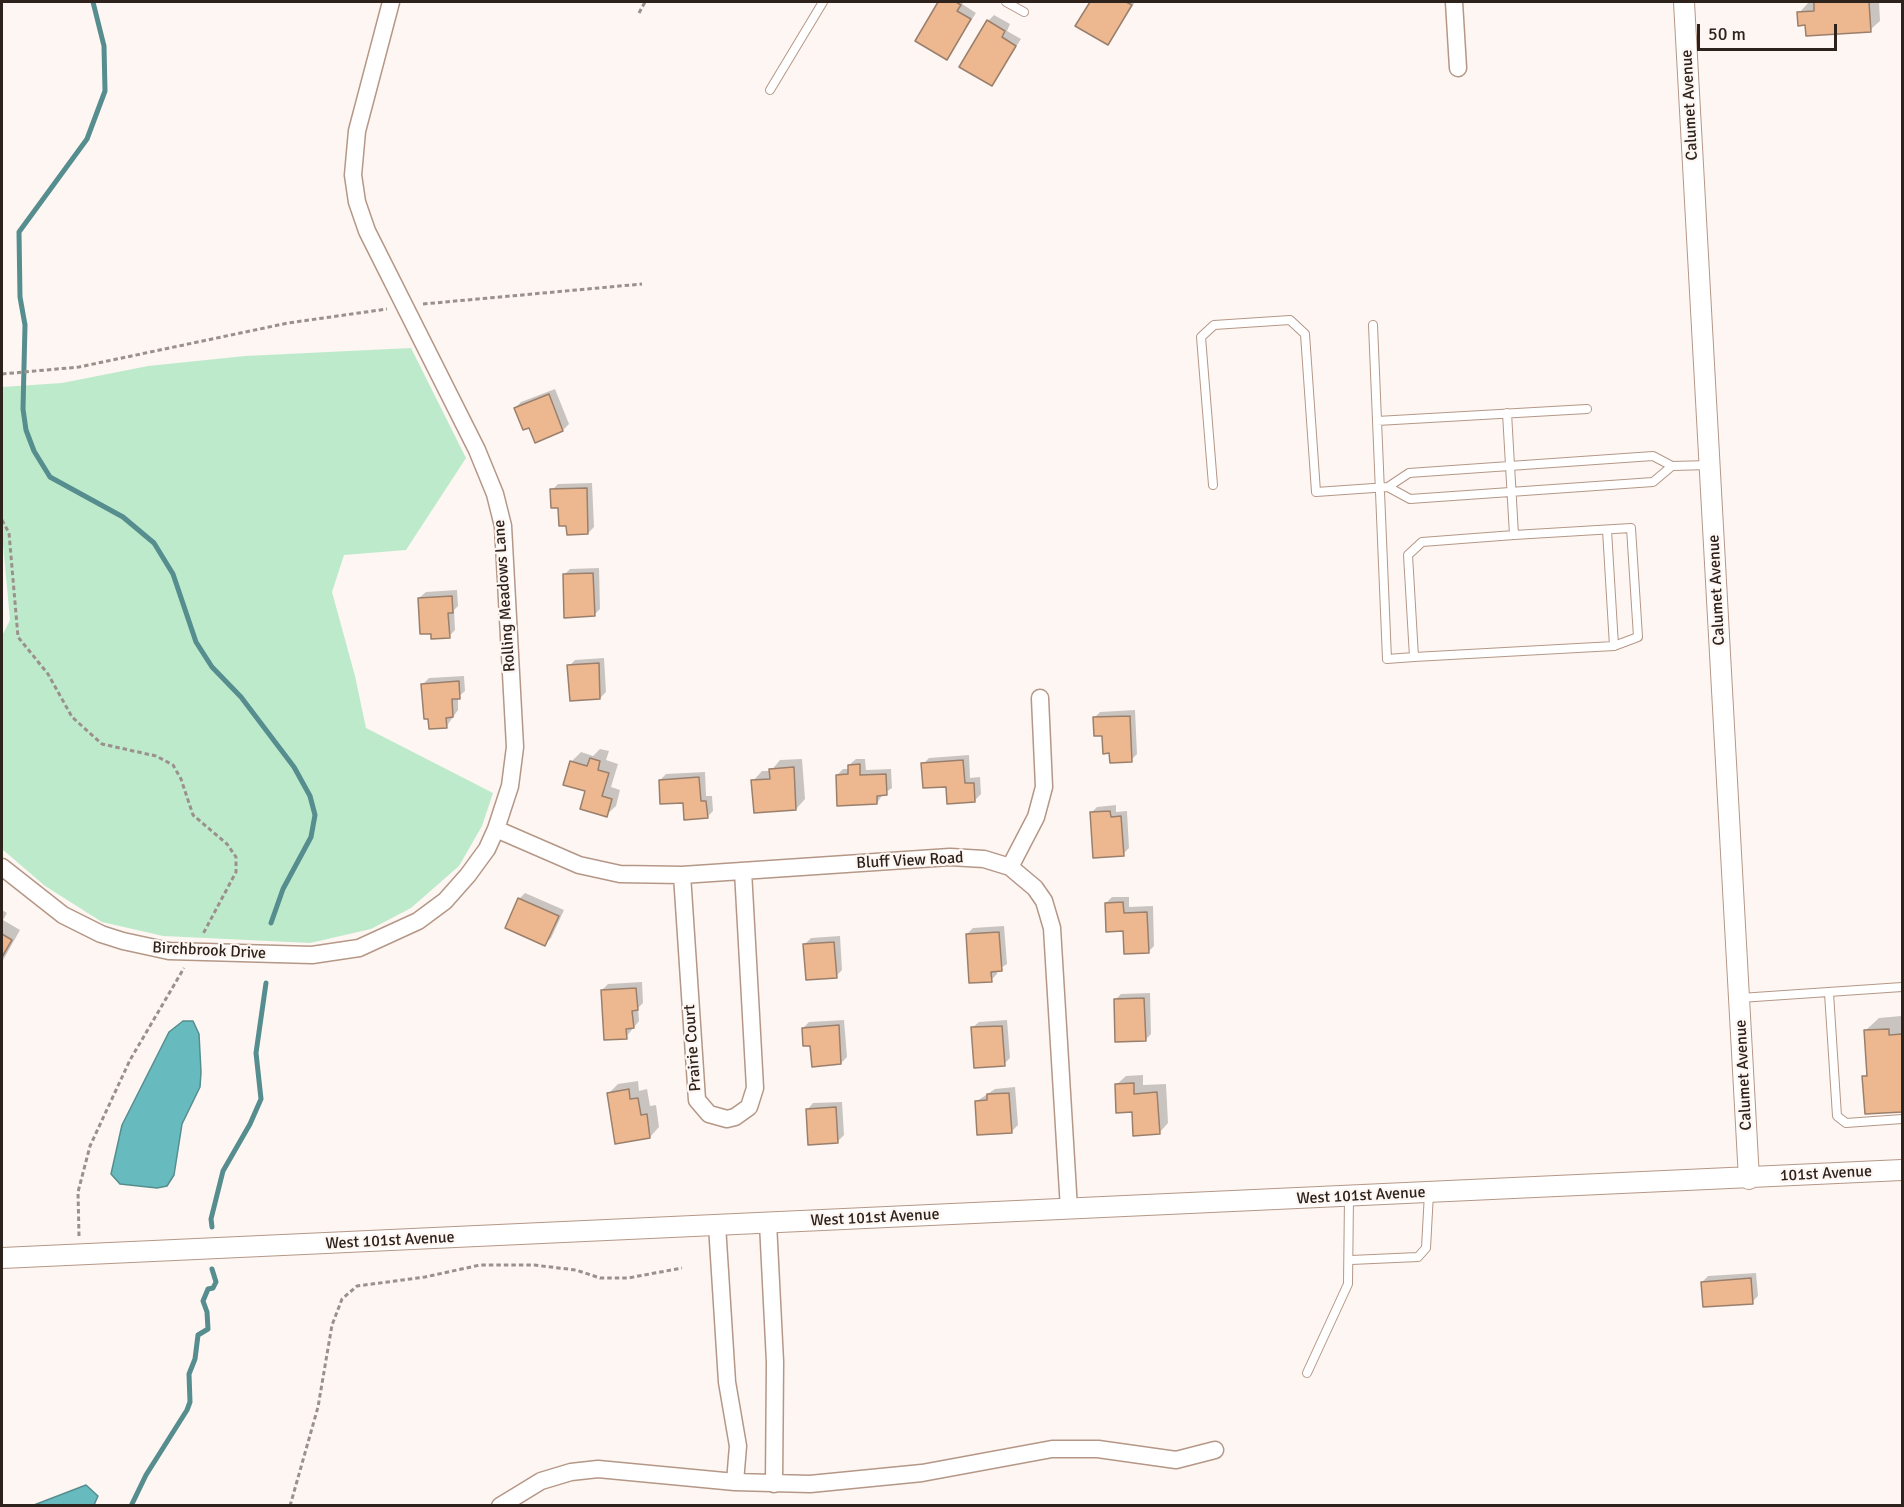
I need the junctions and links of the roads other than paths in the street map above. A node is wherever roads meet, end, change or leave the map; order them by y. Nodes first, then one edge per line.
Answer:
1 (391, 2) edge
2 (823, 2) edge
3 (1006, 2) edge
4 (1454, 2) edge
5 (1684, 2) edge
6 (1024, 12) dead end
7 (1458, 68) dead end
8 (770, 90) dead end
9 (1373, 326) dead end
10 (1587, 410) dead end
11 (1507, 413) junction
12 (1377, 420) junction
13 (1710, 465) junction
14 (1509, 466) junction
15 (1672, 466) junction
16 (1213, 485) dead end
17 (1384, 487) junction
18 (1511, 492) junction
19 (1607, 530) junction
20 (1514, 535) junction
21 (1614, 646) junction
22 (1414, 657) junction
23 (1040, 698) dead end
24 (496, 830) junction
25 (2, 867) edge
26 (1010, 867) junction
27 (743, 871) junction
28 (682, 875) junction
29 (296, 955) joint
30 (1902, 987) edge
31 (1829, 993) junction
32 (1740, 998) junction
33 (1902, 1119) edge
34 (1902, 1170) edge
35 (1749, 1179) junction
36 (1429, 1193) junction
37 (1349, 1197) junction
38 (1069, 1209) junction
39 (768, 1223) junction
40 (717, 1225) junction
41 (2, 1258) edge
42 (1350, 1260) junction
43 (1307, 1373) dead end
44 (1215, 1450) dead end
45 (735, 1482) junction
46 (774, 1484) junction
47 (500, 1506) edge

1 - 24 street, Rolling Meadows Lane
2 - 8 lane
3 - 6 lane
4 - 7 street
5 - 13 street, Calumet Avenue
9 - 12 lane
10 - 11 lane
11 - 12 lane
11 - 14 lane
12 - 17 lane
13 - 15 lane
13 - 32 street, Calumet Avenue
14 - 15 lane
14 - 17 lane
14 - 18 lane
15 - 18 lane
16 - 17 lane
17 - 18 lane
17 - 22 lane
18 - 20 lane
19 - 20 lane
19 - 21 lane
19 - 21 lane
20 - 22 lane
21 - 22 lane
23 - 26 street
24 - 28 street, Bluff View Road
24 - 29 street, Rolling Meadows Lane
25 - 29 street, Birchbrook Drive
26 - 27 street, Bluff View Road
26 - 38 street, Bluff View Road
27 - 28 street, Bluff View Road
27 - 28 street, Prairie Court
30 - 31 lane
31 - 32 lane
31 - 33 lane
32 - 35 street, Calumet Avenue
34 - 35 street, 101st Avenue
35 - 36 street, West 101st Avenue
36 - 37 street, West 101st Avenue
36 - 42 lane
37 - 38 street, West 101st Avenue
37 - 42 lane
38 - 39 street, West 101st Avenue
39 - 40 street, West 101st Avenue
39 - 46 street
40 - 41 street, West 101st Avenue
40 - 45 street
42 - 43 lane
44 - 46 street
45 - 46 street
45 - 47 street

